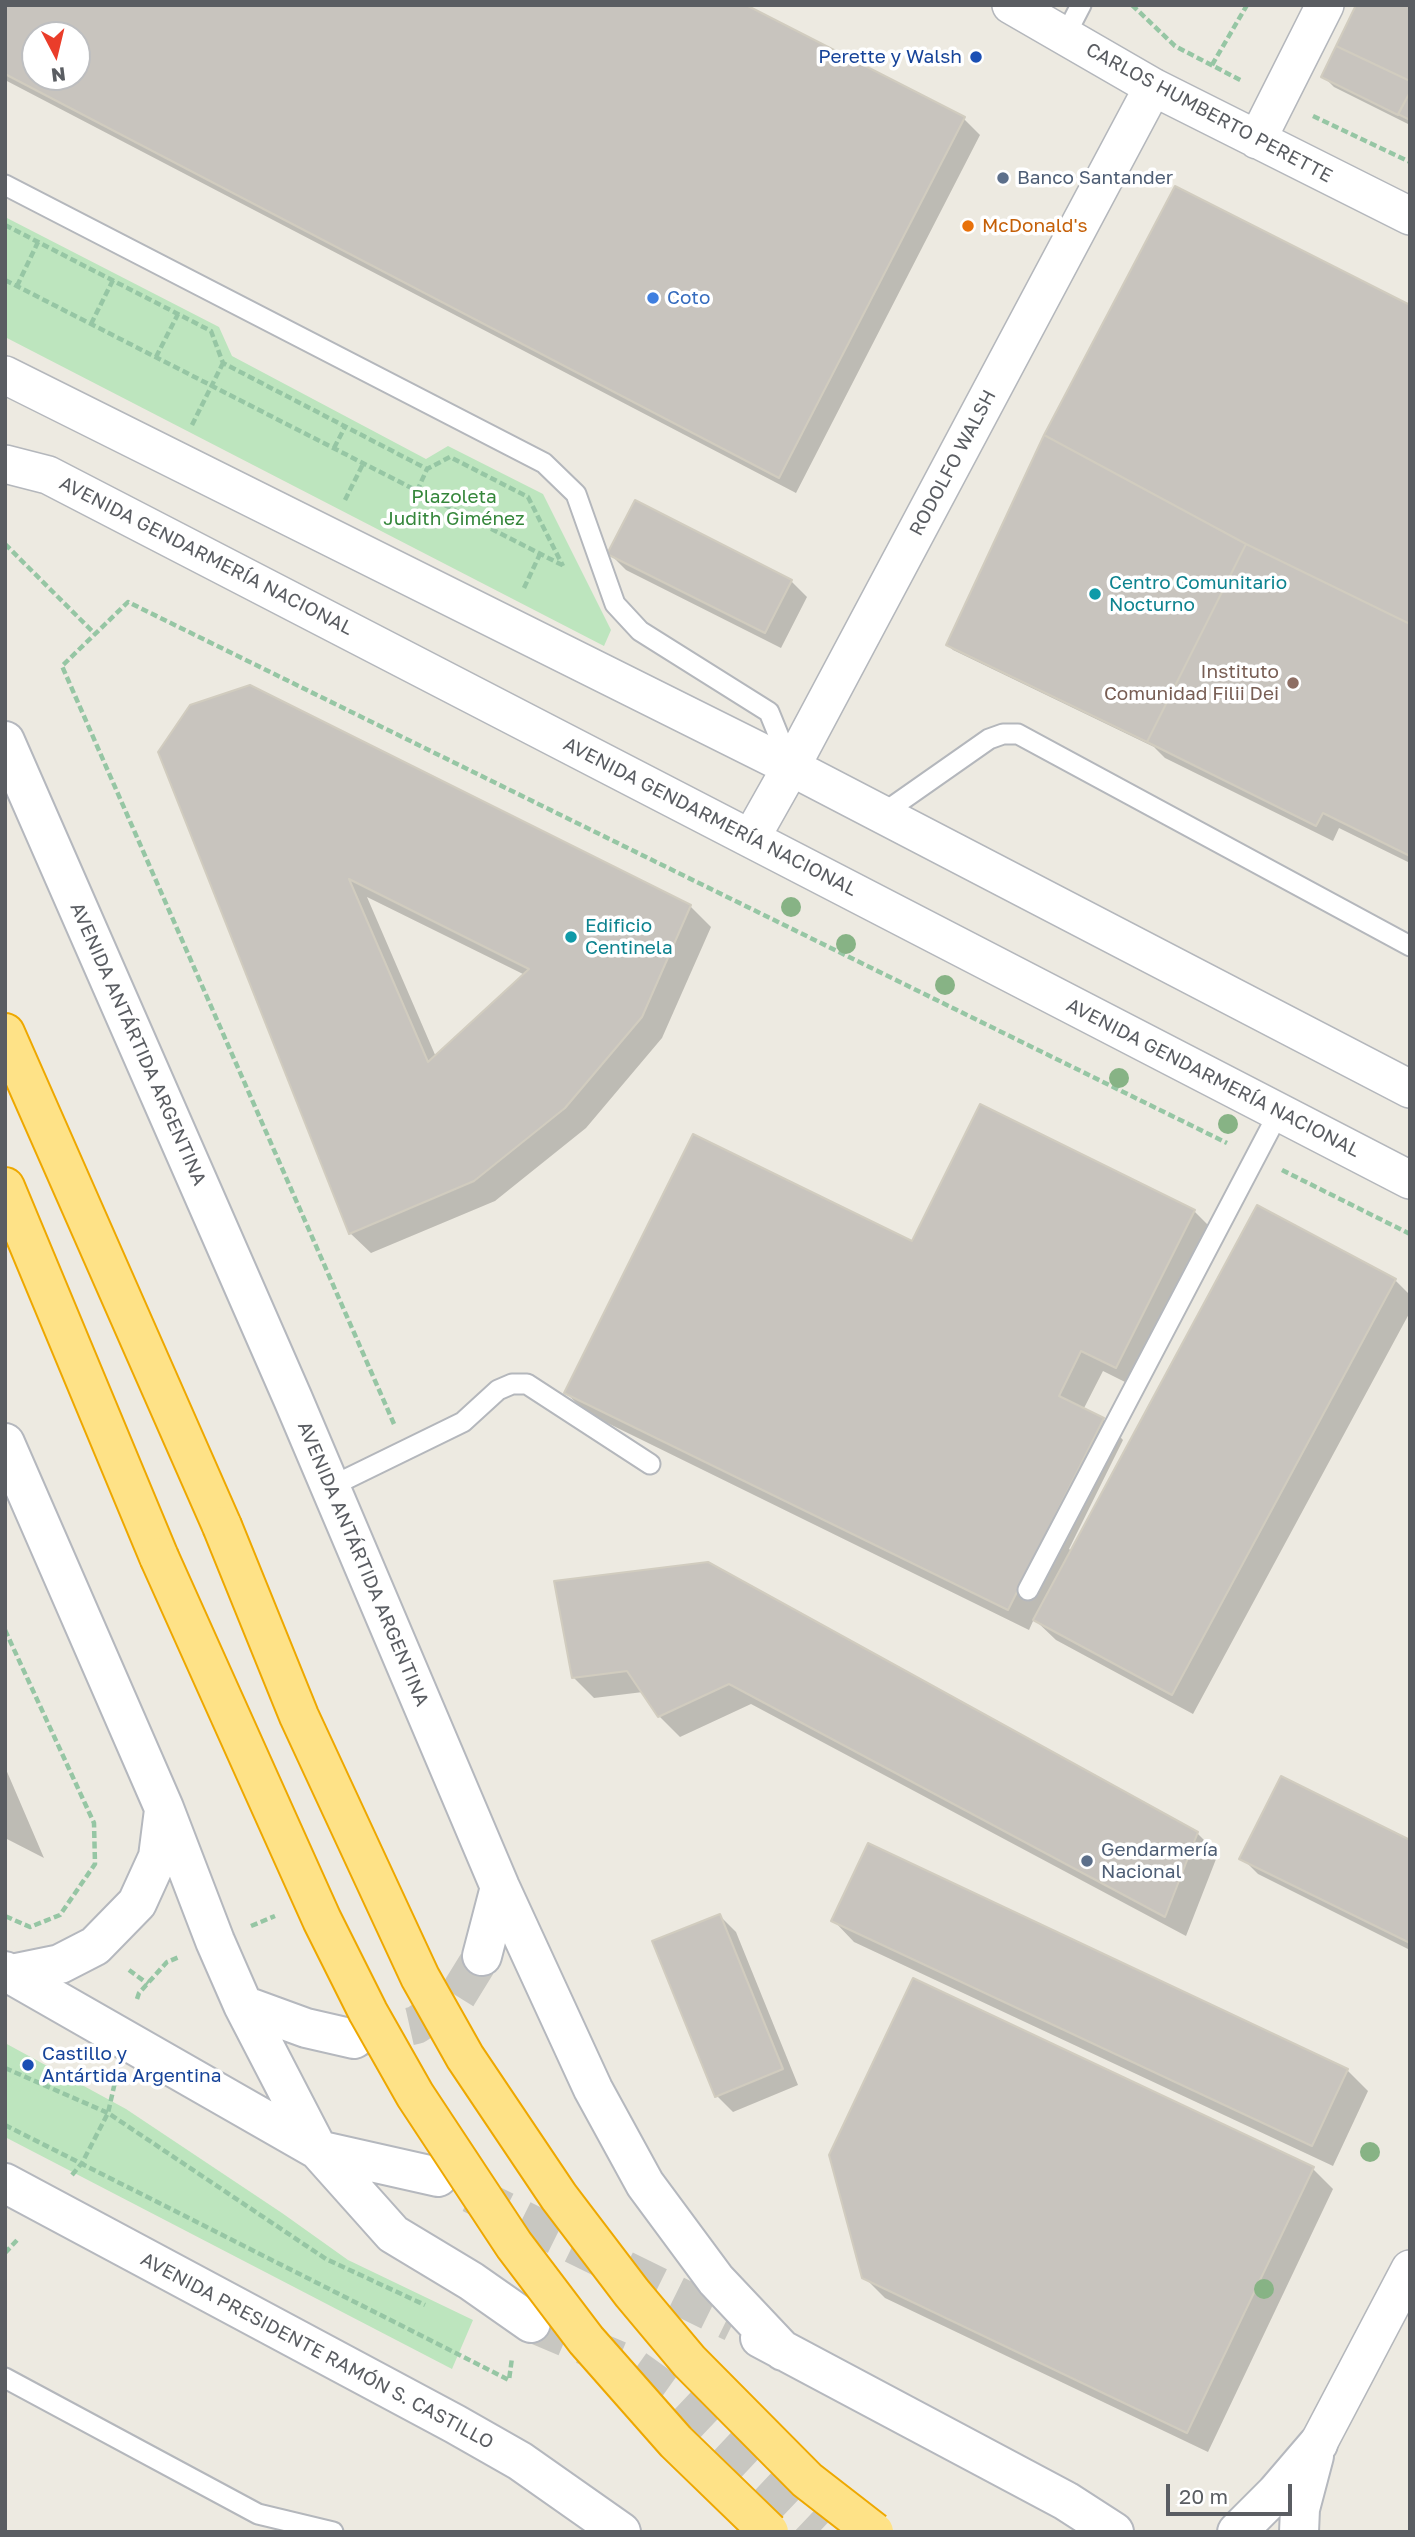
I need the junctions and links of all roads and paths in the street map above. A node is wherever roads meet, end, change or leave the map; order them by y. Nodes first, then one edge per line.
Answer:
1 (1247, 5) edge
2 (1325, 5) edge
3 (1037, 12) edge
4 (1212, 65) dead end
5 (1153, 87) junction
6 (1257, 139) junction
7 (5, 185) edge
8 (1410, 216) edge
9 (5, 225) edge
10 (38, 242) junction
11 (5, 280) edge
12 (113, 280) junction
13 (17, 286) junction
14 (178, 314) junction
15 (91, 324) junction
16 (156, 357) junction
17 (223, 363) junction
18 (5, 375) edge
19 (211, 386) junction
20 (191, 426) dead end
21 (345, 426) junction
22 (334, 448) junction
23 (5, 464) edge
24 (363, 464) junction
25 (427, 470) junction
26 (417, 491) junction
27 (343, 504) dead end
28 (5, 544) edge
29 (540, 554) junction
30 (564, 566) junction
31 (608, 589) junction
32 (522, 595) dead end
33 (95, 634) junction
34 (5, 741) edge
35 (791, 767) junction
36 (882, 814) junction
37 (751, 838) junction
38 (1410, 946) edge
39 (5, 1033) edge
40 (1410, 1088) edge
41 (1279, 1112) junction
42 (1255, 1157) junction
43 (1410, 1181) edge
44 (5, 1187) edge
45 (5, 1203) edge
46 (1410, 1234) edge
47 (39, 1267) junction
48 (5, 1443) edge
49 (405, 1450) junction
50 (650, 1464) dead end
51 (330, 1487) junction
52 (1028, 1590) dead end
53 (5, 1630) edge
54 (164, 1808) junction
55 (500, 1887) junction
56 (5, 1916) edge
57 (482, 1956) tunnel mouth
58 (8, 1973) edge
59 (243, 2005) junction
60 (354, 2039) tunnel mouth
61 (5, 2068) edge
62 (5, 2124) edge
63 (318, 2150) junction
64 (438, 2177) tunnel mouth
65 (5, 2183) edge
66 (1410, 2269) edge
67 (426, 2305) dead end
68 (733, 2323) tunnel mouth
69 (522, 2334) joint
70 (783, 2351) junction
71 (5, 2378) edge
72 (1318, 2444) junction
73 (332, 2532) edge
74 (621, 2532) edge
75 (769, 2532) edge
76 (874, 2532) edge
77 (1114, 2532) edge
78 (1237, 2532) edge
79 (1299, 2532) edge

1 - 4 path
2 - 6 street
3 - 5 street, CARLOS HUMBERTO PERETTE
5 - 6 street, CARLOS HUMBERTO PERETTE
5 - 35 street, RODOLFO WALSH
6 - 8 street, CARLOS HUMBERTO PERETTE
7 - 31 lane
9 - 10 path
10 - 12 path
10 - 13 path
11 - 13 path
12 - 14 path
12 - 15 path
13 - 15 path
14 - 16 path
14 - 17 path
15 - 16 path
16 - 19 path
17 - 19 path
17 - 21 path
18 - 35 street
19 - 20 path
19 - 22 path
21 - 22 path
21 - 25 path
22 - 24 path
23 - 37 street, AVENIDA GENDARMERÍA NACIONAL
24 - 26 path
24 - 27 path
25 - 26 path
25 - 30 path
26 - 29 path
28 - 33 path
29 - 30 path
29 - 32 path
30 - 31 path
31 - 35 lane
33 - 42 path
33 - 49 path
34 - 51 main road, AVENIDA ANTÁRTIDA ARGENTINA
35 - 36 street
35 - 37 street, RODOLFO WALSH
36 - 38 lane
36 - 40 street
37 - 41 street, AVENIDA GENDARMERÍA NACIONAL
39 - 76 highway, bridge
41 - 42 lane
41 - 43 street, AVENIDA GENDARMERÍA NACIONAL
42 - 46 path
42 - 52 lane
44 - 47 highway
45 - 47 highway
47 - 75 highway, bridge
48 - 54 main road
49 - 50 lane
49 - 51 lane
51 - 55 main road, AVENIDA ANTÁRTIDA ARGENTINA
53 - 56 path
54 - 58 main road
54 - 59 main road
55 - 57 main road
55 - 70 main road, AVENIDA ANTÁRTIDA ARGENTINA
58 - 63 main road
59 - 60 main road
59 - 63 main road
61 - 67 path
62 - 69 path
63 - 64 main road
63 - 69 main road
65 - 74 main road, AVENIDA PRESIDENTE RAMÓN S. CASTILLO
66 - 72 street
68 - 70 main road
70 - 77 main road
71 - 73 lane
72 - 78 main road
72 - 79 main road

